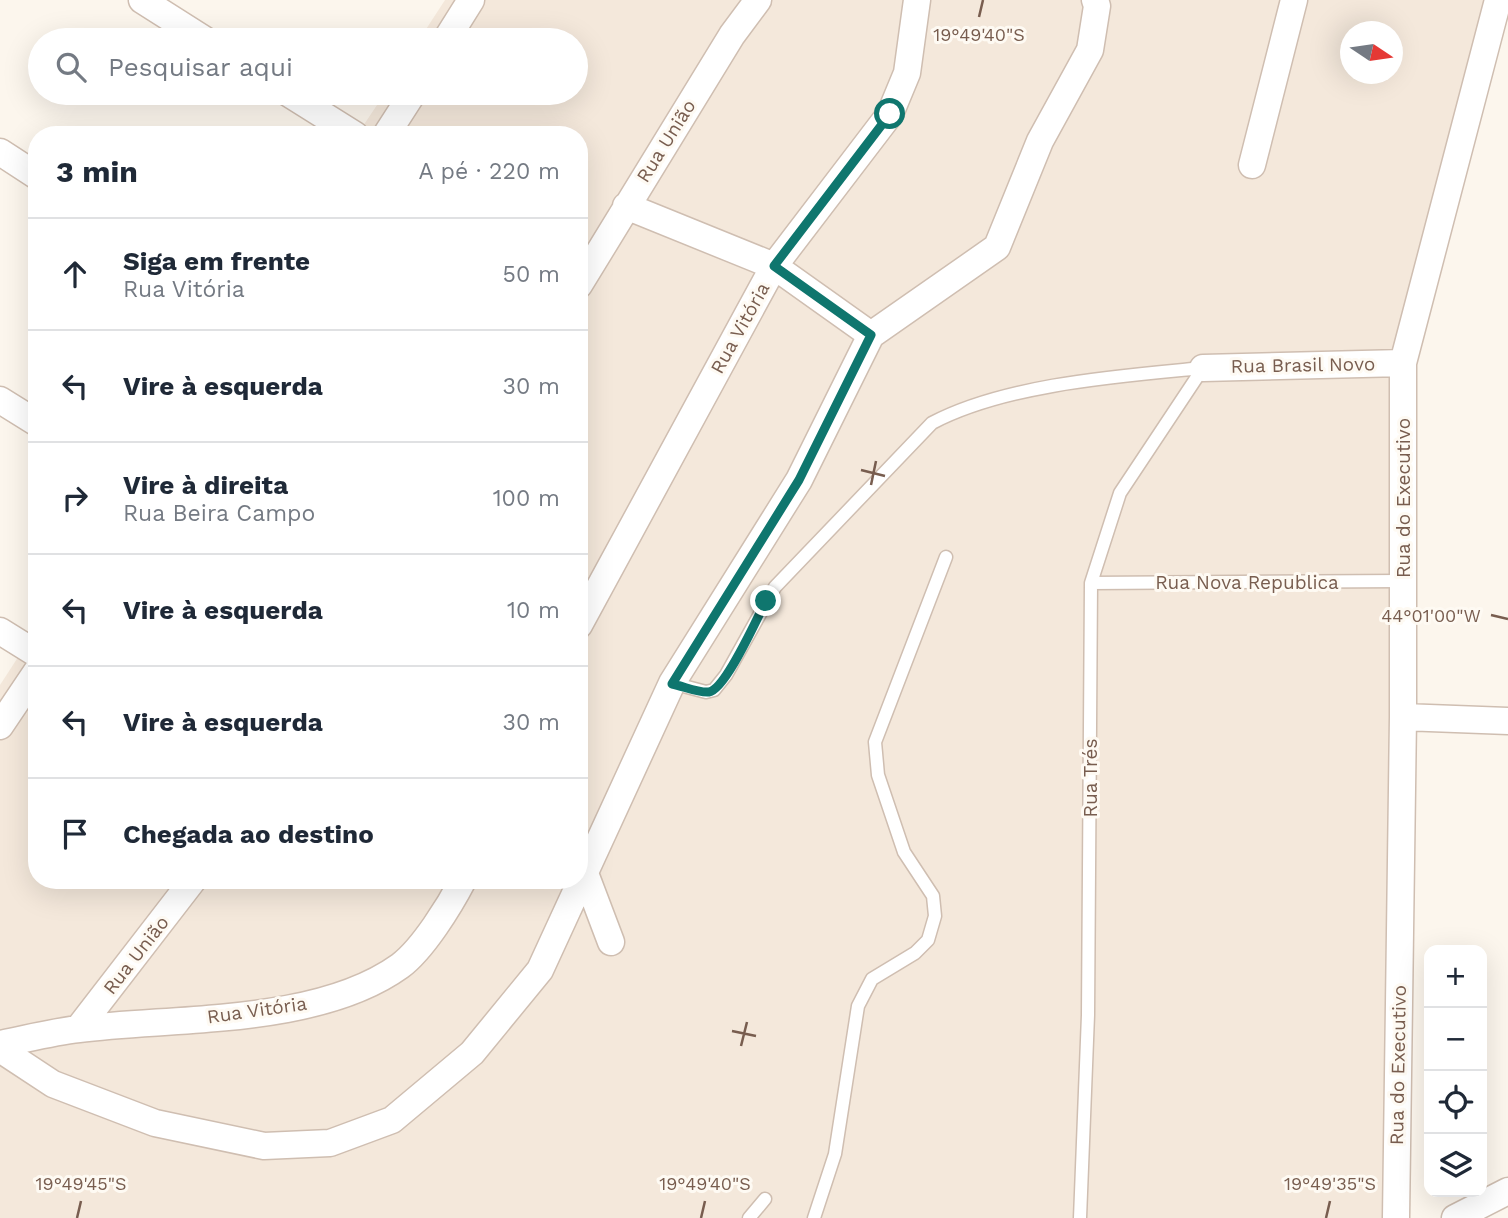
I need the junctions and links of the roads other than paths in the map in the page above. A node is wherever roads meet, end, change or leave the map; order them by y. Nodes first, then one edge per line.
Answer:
1 (142, 0) edge
2 (471, 0) edge
3 (758, 0) edge
4 (917, 0) edge
5 (1095, 0) edge
6 (1294, 0) edge
7 (1498, 0) edge
8 (186, 28) edge
9 (454, 28) edge
10 (307, 105) edge
11 (405, 105) edge
12 (341, 126) edge
13 (392, 126) edge
14 (0, 152) edge
15 (1252, 164) dead end
16 (28, 170) edge
17 (626, 206) junction
18 (774, 266) junction
19 (588, 270) edge
20 (871, 335) junction
21 (1403, 363) junction
22 (1203, 368) junction
23 (0, 400) edge
24 (28, 417) edge
25 (946, 556) dead end
26 (1403, 581) junction
27 (1091, 583) junction
28 (588, 603) edge
29 (0, 631) edge
30 (28, 648) edge
31 (28, 684) edge
32 (672, 684) junction
33 (1403, 717) junction
34 (1508, 721) edge
35 (0, 726) edge
36 (588, 861) edge
37 (588, 888) edge
38 (186, 889) edge
39 (458, 889) edge
40 (575, 889) edge
41 (611, 942) dead end
42 (78, 1029) junction
43 (0, 1046) edge
44 (1508, 1191) edge
45 (765, 1199) dead end
46 (749, 1218) edge
47 (814, 1218) edge
48 (1080, 1218) edge
49 (1396, 1218) edge
50 (1455, 1218) edge

1 - 8 street
2 - 9 street
3 - 17 street, Rua União
4 - 18 street, Rua Vitória
5 - 20 street
6 - 15 street
7 - 21 street, Rua do Executivo
10 - 12 street
11 - 13 street
14 - 16 street
17 - 18 street
17 - 19 street, Rua União
18 - 20 street
18 - 28 street, Rua Vitória
20 - 32 street
21 - 22 street, Rua Brasil Novo
21 - 26 street, Rua do Executivo
22 - 27 lane, Rua Trés
22 - 32 lane
23 - 24 street
25 - 47 lane
26 - 27 lane, Rua Nova Republica
26 - 33 street, Rua do Executivo
27 - 48 lane, Rua Trés
29 - 30 street
31 - 35 street
32 - 36 street
33 - 34 street
33 - 49 street, Rua do Executivo
37 - 41 street
38 - 42 street, Rua União
39 - 42 street, Rua Vitória
40 - 43 street
42 - 43 street, Rua Vitória
44 - 50 street
45 - 46 lane

